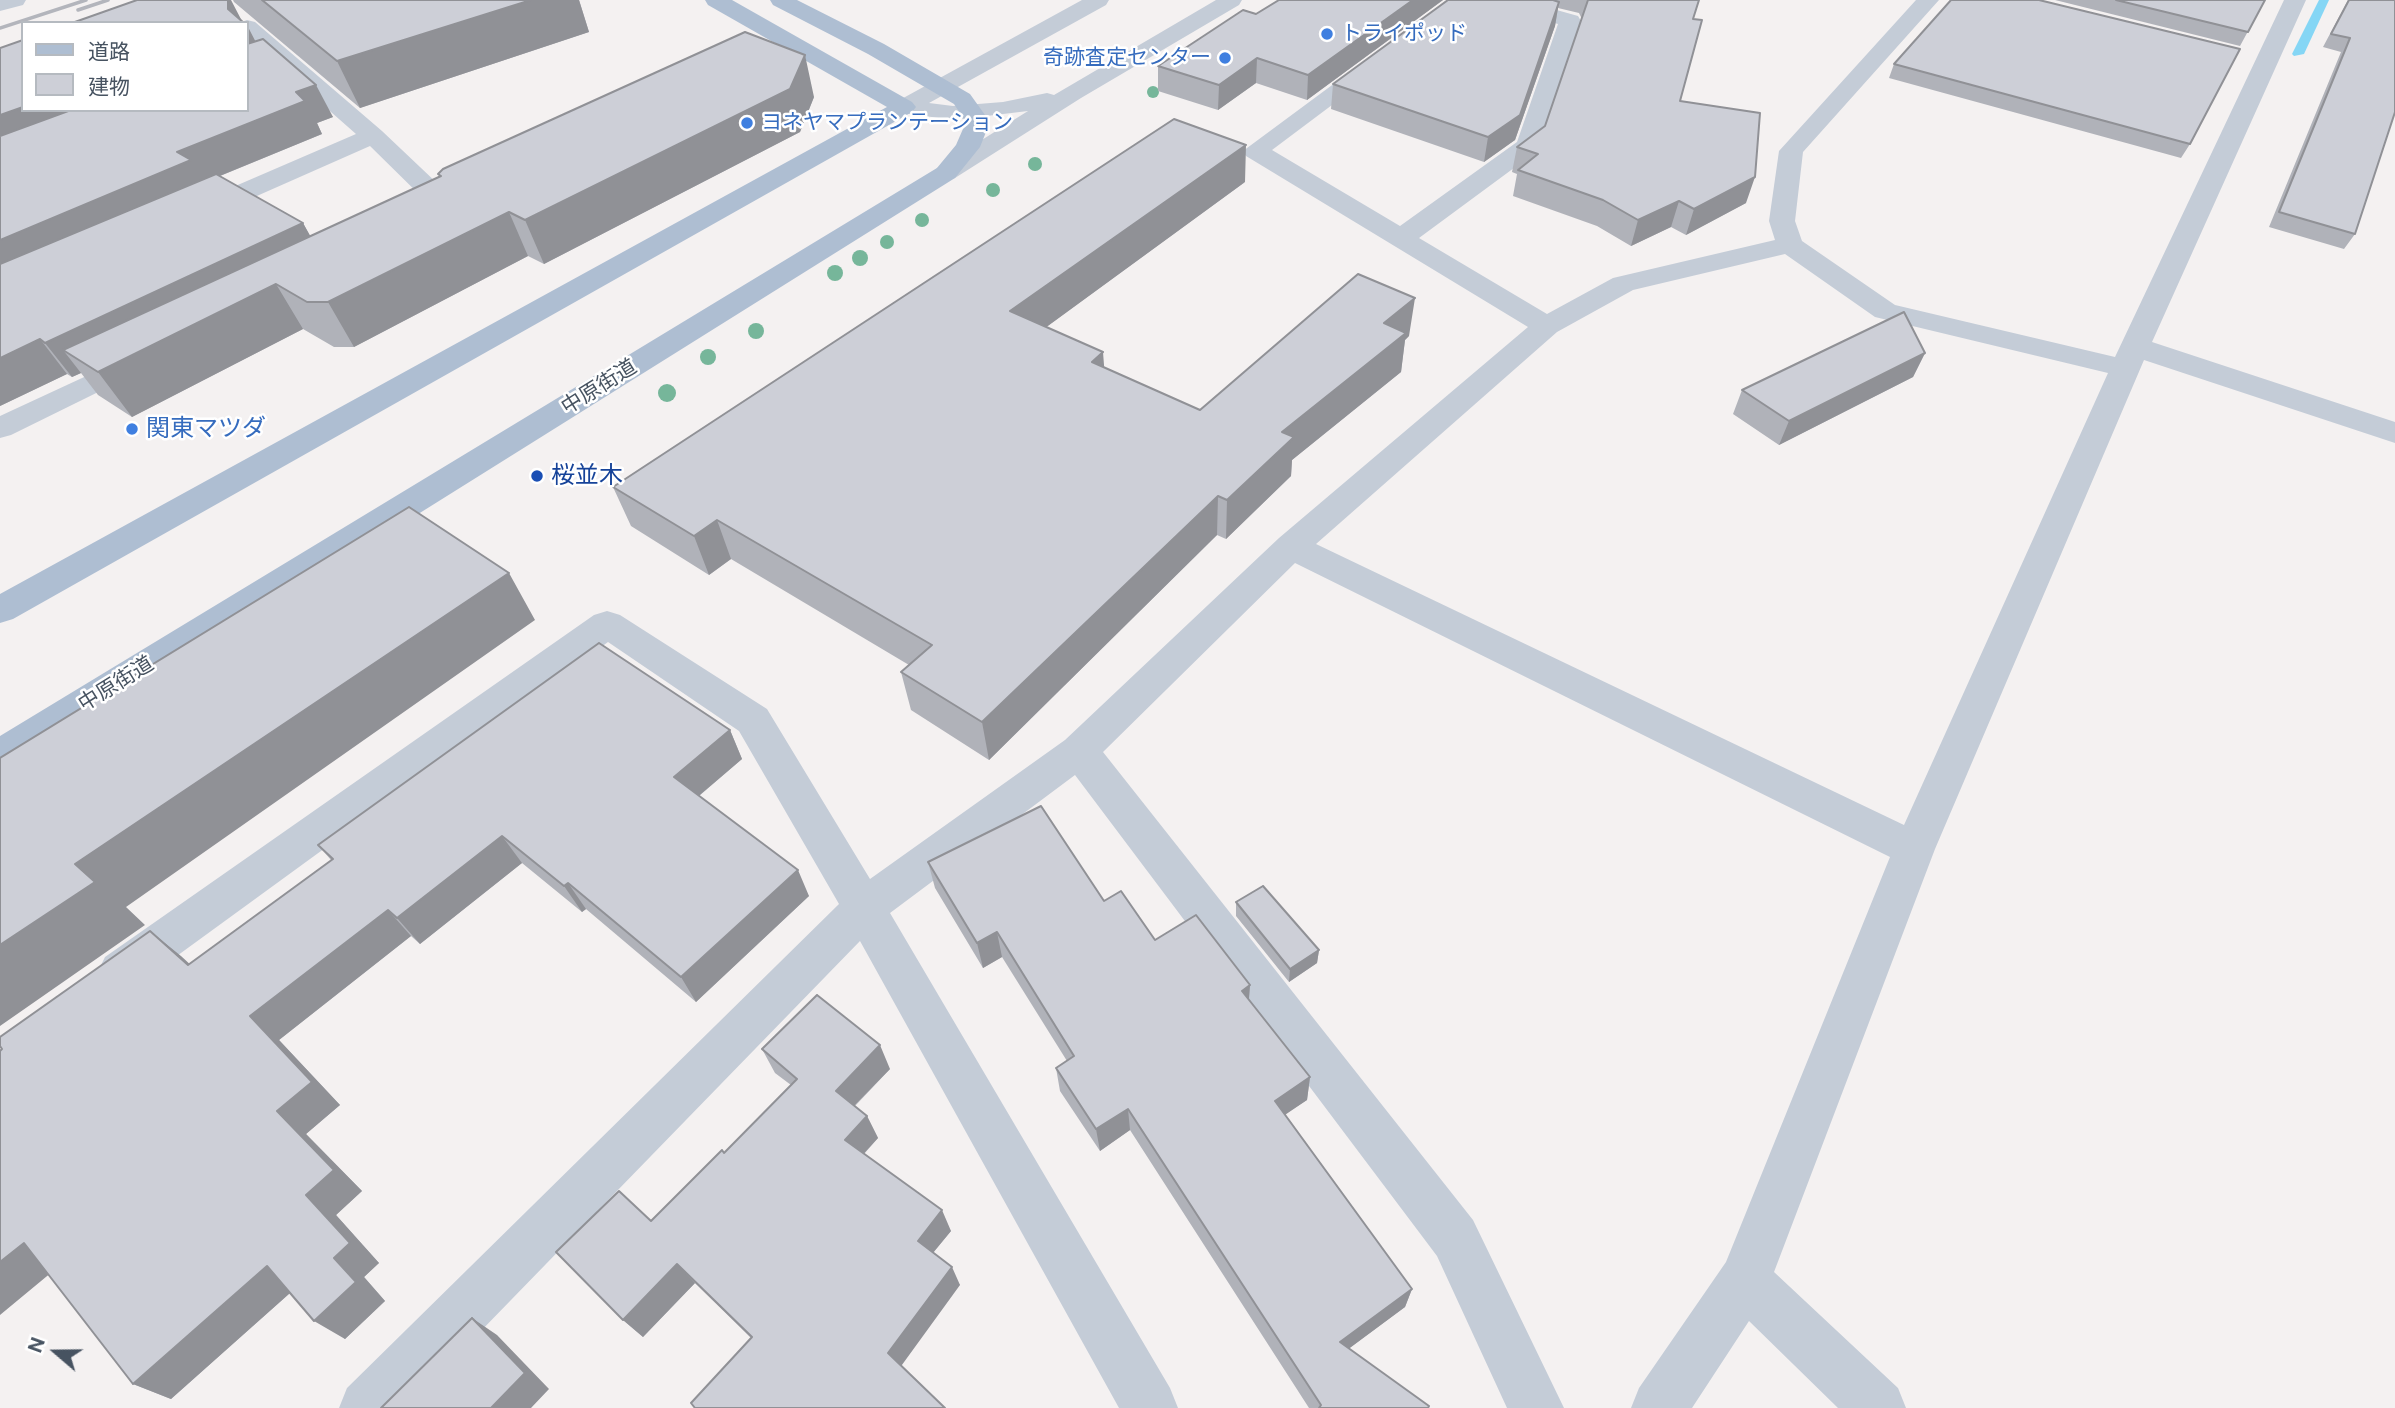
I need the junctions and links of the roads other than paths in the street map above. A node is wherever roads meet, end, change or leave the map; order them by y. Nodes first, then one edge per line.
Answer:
1 (15, 0) edge
2 (716, 0) edge
3 (781, 0) edge
4 (1098, 0) edge
5 (1231, 0) edge
6 (1461, 0) edge
7 (1498, 0) edge
8 (1928, 0) edge
9 (2295, 0) edge
10 (0, 5) edge
11 (248, 32) edge
12 (2241, 56) edge
13 (2268, 62) junction
14 (941, 85) junction
15 (1073, 93) junction
16 (904, 107) junction
17 (972, 111) junction
18 (373, 136) junction
19 (946, 173) junction
20 (174, 222) edge
21 (412, 228) edge
22 (1401, 238) junction
23 (1790, 245) junction
24 (1547, 326) junction
25 (162, 349) edge
26 (2131, 357) junction
27 (0, 428) edge
28 (2395, 433) edge
29 (1291, 546) junction
30 (0, 610) edge
31 (1079, 751) junction
32 (0, 756) edge
33 (1914, 849) junction
34 (864, 908) junction
35 (90, 992) edge
36 (1745, 1280) junction
37 (367, 1408) edge
38 (1150, 1408) edge
39 (1536, 1408) edge
40 (1659, 1408) edge
41 (1878, 1408) edge

1 - 10 street
2 - 16 main road
3 - 14 main road
4 - 14 street
5 - 15 street
6 - 22 street
7 - 22 street
8 - 23 street
9 - 13 street
11 - 18 street
12 - 13 street
13 - 26 street
14 - 16 street
14 - 17 main road
15 - 17 street
15 - 19 street
16 - 17 street
16 - 30 main road
17 - 19 main road, 中原街道
18 - 20 street
18 - 21 street
19 - 32 main road, 中原街道
22 - 24 street
23 - 24 street
23 - 26 street
24 - 29 street
25 - 27 street
26 - 28 street
26 - 33 street
29 - 31 street
29 - 33 street
31 - 34 street
31 - 39 street
33 - 36 street
34 - 35 street
34 - 37 street
34 - 38 street
36 - 40 street
36 - 41 street

